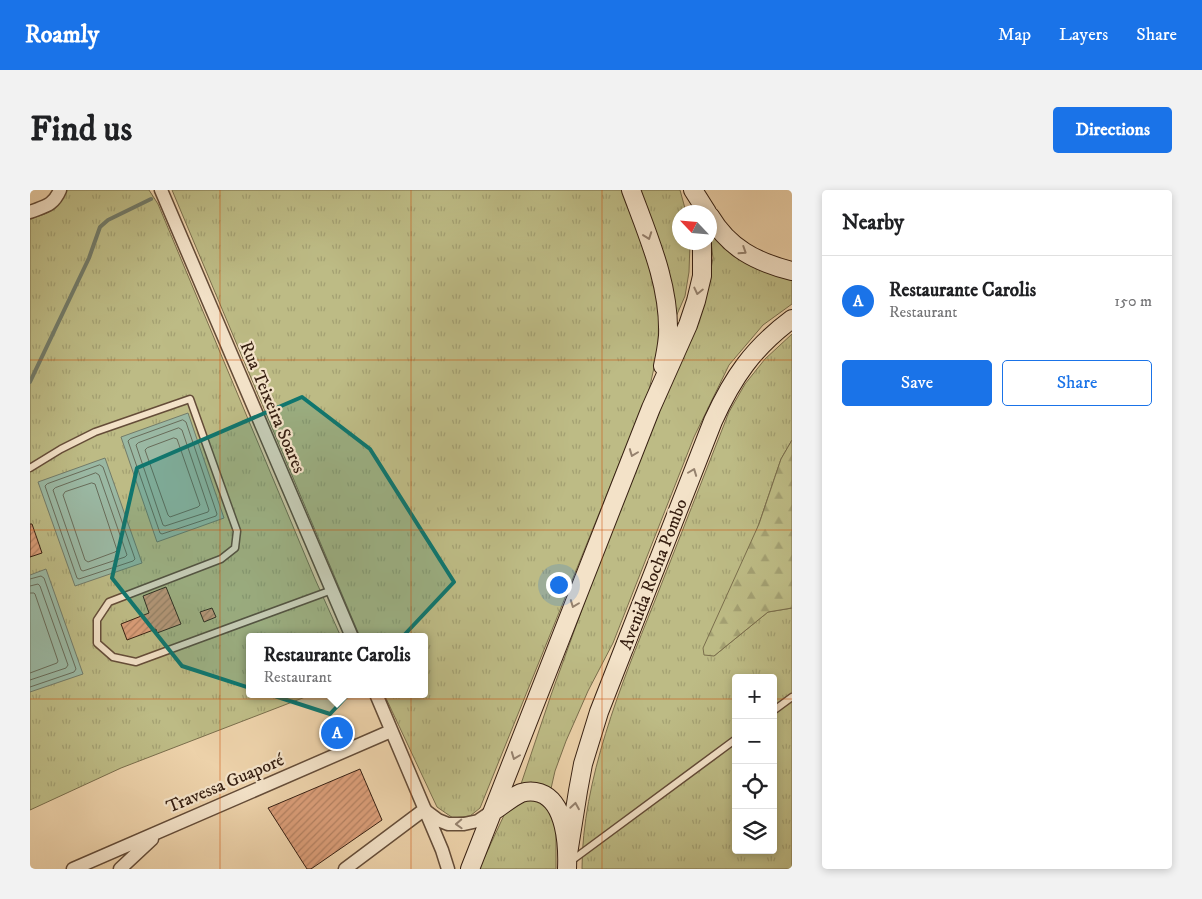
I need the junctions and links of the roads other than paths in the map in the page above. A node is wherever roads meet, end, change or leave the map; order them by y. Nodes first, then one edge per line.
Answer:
1 (60, 190) edge
2 (161, 190) edge
3 (631, 190) edge
4 (693, 190) edge
5 (696, 205) edge
6 (703, 205) edge
7 (30, 212) edge
8 (717, 226) edge
9 (702, 250) edge
10 (792, 271) edge
11 (792, 319) edge
12 (651, 408) junction
13 (30, 468) edge
14 (332, 590) junction
15 (350, 633) edge
16 (792, 697) edge
17 (378, 698) edge
18 (777, 708) edge
19 (391, 730) junction
20 (732, 742) edge
21 (424, 809) junction
22 (494, 810) junction
23 (168, 827) junction
24 (116, 850) junction
25 (568, 862) edge
26 (124, 865) edge
27 (73, 869) edge
28 (115, 869) edge
29 (345, 869) edge
30 (448, 869) edge
31 (470, 869) edge

1 - 7 street
2 - 14 street, Rua Teixeira Soares
3 -> 12 main road
4 - 5 main road
4 - 6 main road
8 -> 10 main road
9 -> 12 main road
25 -> 11 main road, Avenida Rocha Pombo
12 -> 22 main road
13 - 14 lane
14 - 15 street, Rua Teixeira Soares
16 - 18 lane
17 - 19 street
19 - 21 street
19 - 23 street, Travessa Guaporé
20 - 25 lane
22 -> 21 street
21 - 29 street
21 - 30 street
22 - 25 main road
22 - 31 main road
23 - 24 street, Travessa Guaporé
23 - 26 street
24 - 26 street
24 - 27 street, Travessa Guaporé
24 - 28 street

